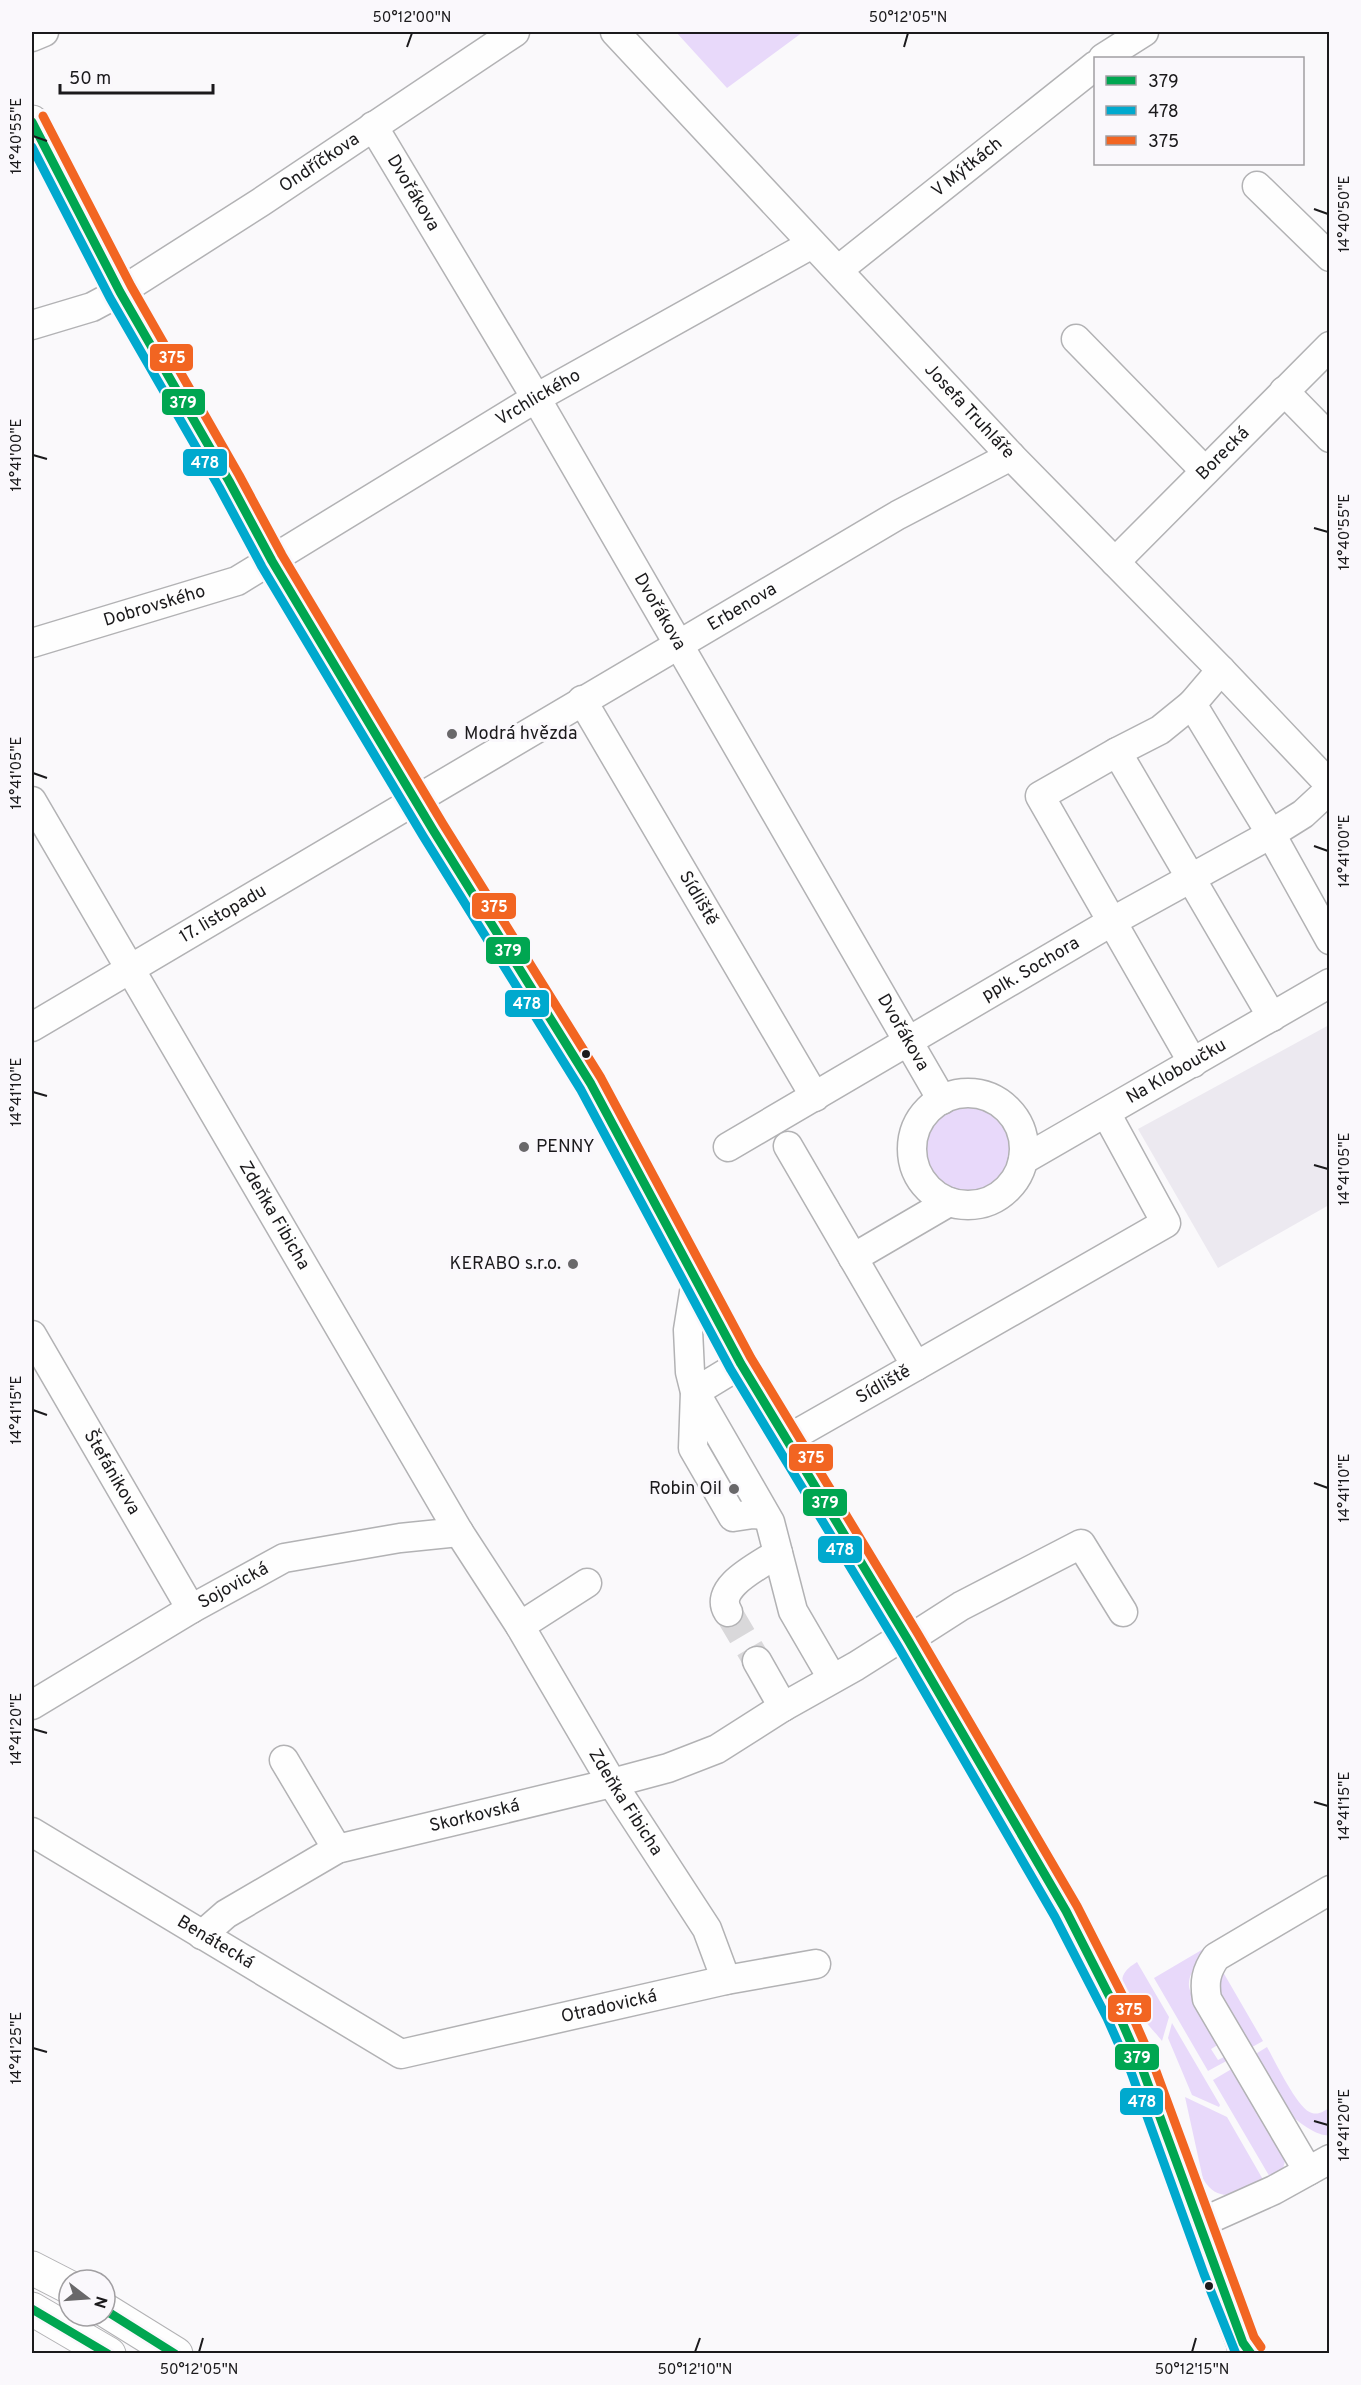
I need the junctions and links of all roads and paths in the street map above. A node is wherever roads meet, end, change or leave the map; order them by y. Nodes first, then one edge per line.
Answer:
1 (44, 32) edge
2 (515, 32) edge
3 (615, 32) edge
4 (1144, 32) edge
5 (32, 37) edge
6 (1105, 57) edge
7 (1094, 66) edge
8 (32, 122) edge
9 (373, 126) junction
10 (1257, 186) dead end
11 (812, 244) junction
12 (1329, 257) edge
13 (838, 270) junction
14 (120, 292) junction
15 (32, 325) edge
16 (1077, 339) dead end
17 (1329, 346) edge
18 (1284, 391) junction
19 (536, 398) junction
20 (1329, 438) edge
21 (1011, 456) junction
22 (1204, 471) junction
23 (272, 561) junction
24 (1115, 562) junction
25 (32, 643) edge
26 (679, 645) junction
27 (1221, 670) junction
28 (582, 700) junction
29 (1192, 704) junction
30 (1117, 752) junction
31 (1325, 772) edge
32 (414, 800) junction
33 (32, 801) edge
34 (1270, 834) junction
35 (1192, 879) junction
36 (1113, 921) junction
37 (1329, 940) edge
38 (130, 969) junction
39 (1329, 983) edge
40 (1272, 1017) junction
41 (32, 1027) edge
42 (909, 1042) junction
43 (1193, 1063) junction
44 (815, 1097) junction
45 (942, 1100) junction
46 (1106, 1113) junction
47 (728, 1146) dead end
48 (788, 1146) dead end
49 (1023, 1160) junction
50 (949, 1202) junction
51 (853, 1258) junction
52 (696, 1280) junction
53 (32, 1335) edge
54 (741, 1364) junction
55 (916, 1365) junction
56 (694, 1411) junction
57 (786, 1440) junction
58 (754, 1515) junction
59 (459, 1532) junction
60 (778, 1553) junction
61 (587, 1583) dead end
62 (191, 1609) junction
63 (728, 1612) tunnel mouth
64 (1122, 1612) dead end
65 (520, 1626) junction
66 (906, 1638) junction
67 (757, 1661) tunnel mouth
68 (832, 1678) junction
69 (32, 1705) edge
70 (783, 1707) junction
71 (284, 1760) dead end
72 (612, 1783) junction
73 (32, 1832) edge
74 (337, 1850) junction
75 (1329, 1890) edge
76 (202, 1935) junction
77 (816, 1964) dead end
78 (726, 1980) junction
79 (401, 2054) joint
80 (1319, 2165) edge
81 (1198, 2224) junction
82 (32, 2268) edge
83 (57, 2282) edge
84 (32, 2309) edge
85 (117, 2317) edge
86 (1246, 2350) edge
87 (109, 2354) edge
88 (176, 2354) edge

1 - 5 street
2 - 9 street, Ondříčkova
3 - 11 street, Josefa Truhláře
4 - 6 street
7 - 13 street, V Mýtkách
8 - 14 main road
9 - 14 street, Ondříčkova
9 - 19 street, Dvořákova
10 - 12 street
11 - 13 street, Josefa Truhláře
11 - 19 street, Vrchlického
13 - 21 street, Josefa Truhláře
14 - 15 street, Ondříčkova
14 - 23 main road
16 - 22 street
17 - 18 street, Borecká
18 - 20 street
18 - 22 street, Borecká
19 - 23 street, Vrchlického
19 - 26 street, Dvořákova
21 - 24 street, Josefa Truhláře
21 - 26 street, Erbenova
22 - 24 street, Borecká
23 - 25 street, Dobrovského
23 - 32 main road
24 - 27 street, Josefa Truhláře
26 - 28 street, Erbenova
26 - 42 street, Dvořákova
27 - 29 street
27 - 31 street, Josefa Truhláře
28 - 32 street, Erbenova
28 - 44 street, Sídliště
29 - 30 street
29 - 34 street
30 - 35 street
30 - 36 street
31 - 34 street, pplk. Sochora
32 - 38 street, 17. listopadu
32 - 52 main road
33 - 38 street, Zdeňka Fibicha
34 - 35 street, pplk. Sochora
34 - 37 street
35 - 36 street, pplk. Sochora
35 - 40 street
36 - 42 street, pplk. Sochora
36 - 43 street
38 - 41 street, 17. listopadu
38 - 59 street, Zdeňka Fibicha
39 - 40 street, Na Kloboučku
40 - 43 street, Na Kloboučku
42 - 44 street, pplk. Sochora
42 - 45 street, Dvořákova
43 - 46 street, Na Kloboučku
44 - 47 street, pplk. Sochora
45 - 49 street
45 - 50 street
46 - 49 street, Na Kloboučku
46 - 55 street
48 - 51 street, Sídliště
49 - 50 street
50 - 51 street
51 - 55 street, Sídliště
52 - 54 main road
52 - 56 street
53 - 62 street, Štefánikova
54 - 56 street
54 - 57 main road
55 - 57 street, Sídliště
56 - 58 street
56 - 58 street
57 - 66 main road
58 - 60 street
59 - 62 street, Sojovická
59 - 65 street, Zdeňka Fibicha
60 - 63 street
60 - 68 street
61 - 65 street
62 - 69 street, Sojovická
64 - 66 street, Skorkovská
65 - 72 street, Zdeňka Fibicha
66 - 68 street, Skorkovská
66 - 81 main road
67 - 70 street
68 - 70 street, Skorkovská
70 - 72 street, Skorkovská
71 - 74 street
72 - 74 street, Skorkovská
72 - 78 street, Zdeňka Fibicha
73 - 76 street, Benátecká
74 - 76 street, Skorkovská
75 - 80 street
76 - 79 street, Benátecká
77 - 78 street, Otradovická
78 - 79 street, Otradovická
80 - 81 street
81 - 86 main road
82 - 83 main road
84 - 87 main road
85 - 88 main road

